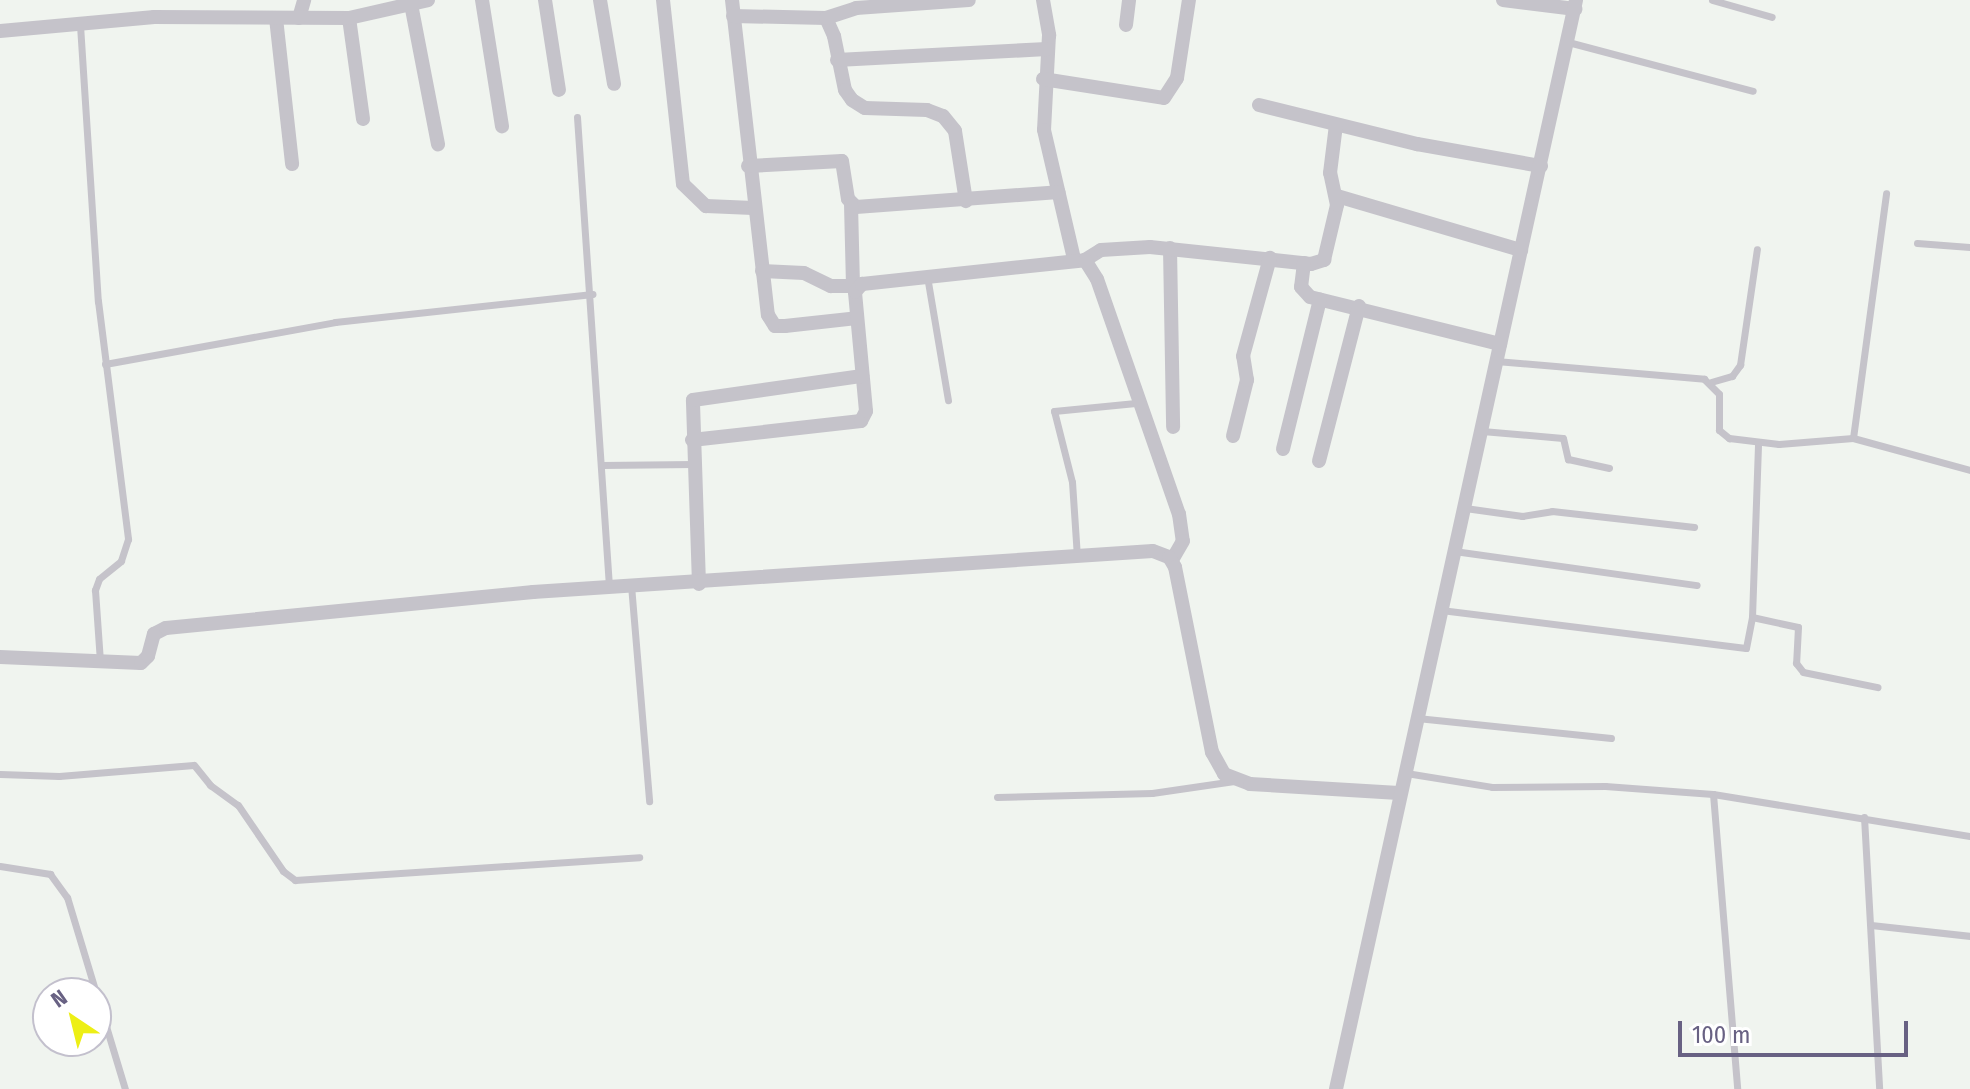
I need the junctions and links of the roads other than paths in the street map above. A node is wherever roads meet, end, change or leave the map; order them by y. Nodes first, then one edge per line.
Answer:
1 (304, 0) edge
2 (428, 0) edge
3 (482, 0) edge
4 (545, 0) edge
5 (600, 0) edge
6 (663, 0) edge
7 (732, 0) edge
8 (969, 0) edge
9 (1043, 0) edge
10 (1129, 0) edge
11 (1189, 0) edge
12 (1503, 0) edge
13 (1712, 0) edge
14 (411, 4) junction
15 (1576, 4) edge
16 (733, 16) junction
17 (1772, 17) dead end
18 (276, 18) junction
19 (299, 18) junction
20 (349, 18) junction
21 (826, 18) junction
22 (80, 22) junction
23 (1126, 25) dead end
24 (0, 31) edge
25 (1568, 42) junction
26 (1047, 49) junction
27 (837, 60) junction
28 (1043, 79) junction
29 (614, 84) dead end
30 (559, 90) dead end
31 (1753, 91) dead end
32 (1259, 105) dead end
33 (577, 117) dead end
34 (363, 119) dead end
35 (1336, 125) junction
36 (502, 126) dead end
37 (438, 144) dead end
38 (292, 164) dead end
39 (748, 166) junction
40 (1541, 166) junction
41 (1058, 192) junction
42 (1886, 193) dead end
43 (1337, 196) junction
44 (966, 201) junction
45 (851, 204) junction
46 (753, 208) junction
47 (1917, 243) dead end
48 (1970, 247) edge
49 (1170, 248) junction
50 (1757, 249) dead end
51 (1521, 250) junction
52 (1270, 258) junction
53 (1079, 260) junction
54 (1304, 263) junction
55 (762, 271) junction
56 (927, 276) junction
57 (856, 286) junction
58 (592, 294) junction
59 (1320, 299) junction
60 (1359, 306) junction
61 (857, 318) junction
62 (1500, 344) junction
63 (1496, 361) junction
64 (105, 364) junction
65 (862, 376) junction
66 (1711, 382) junction
67 (948, 400) dead end
68 (1136, 403) junction
69 (1173, 427) dead end
70 (1482, 431) junction
71 (1233, 436) dead end
72 (1853, 438) junction
73 (692, 440) junction
74 (1758, 444) junction
75 (1283, 449) dead end
76 (1319, 461) dead end
77 (693, 464) junction
78 (602, 465) junction
79 (1609, 468) dead end
80 (1970, 470) edge
81 (1463, 508) junction
82 (1694, 527) dead end
83 (1454, 551) junction
84 (1077, 559) junction
85 (1172, 560) junction
86 (699, 584) junction
87 (631, 585) junction
88 (1697, 585) dead end
89 (609, 586) junction
90 (1441, 610) junction
91 (1752, 617) junction
92 (0, 657) edge
93 (100, 661) junction
94 (1877, 687) dead end
95 (1417, 718) junction
96 (1611, 738) dead end
97 (1404, 773) junction
98 (0, 774) edge
99 (1234, 781) junction
100 (1399, 793) junction
101 (1713, 794) junction
102 (997, 797) dead end
103 (649, 801) dead end
104 (1864, 817) junction
105 (1970, 836) edge
106 (639, 857) dead end
107 (0, 866) edge
108 (1871, 925) junction
109 (1970, 936) edge
110 (125, 1089) edge
111 (1336, 1089) edge
112 (1737, 1089) edge
113 (1879, 1089) edge

1 - 19 street
2 - 14 street
3 - 36 street
4 - 30 street
5 - 29 street
6 - 46 street
7 - 16 street
8 - 21 street
9 - 26 street
10 - 23 street
11 - 28 street
12 - 15 street
13 - 17 lane
14 - 20 street
14 - 37 street
15 - 25 street
16 - 21 street
16 - 39 street
18 - 19 street
18 - 22 street
18 - 38 street
19 - 20 street
20 - 34 street
21 - 27 street
22 - 24 street
22 - 64 lane
25 - 31 lane
25 - 40 street
26 - 27 street
26 - 28 street
27 - 44 street
28 - 41 street
32 - 35 street
33 - 58 lane
35 - 40 street
35 - 43 street
39 - 45 street
39 - 46 street
40 - 51 street
41 - 44 street
41 - 53 street
42 - 72 lane
43 - 51 street
43 - 54 street
44 - 45 street
45 - 57 street
46 - 55 street
47 - 48 lane
49 - 52 street
49 - 53 street
49 - 69 street
50 - 66 lane
51 - 62 street
52 - 54 street
52 - 71 street
53 - 56 street
53 - 68 street
54 - 59 street
55 - 57 street
55 - 61 street
56 - 57 street
56 - 67 lane
57 - 61 street
58 - 64 lane
58 - 78 lane
59 - 60 street
59 - 75 street
60 - 62 street
60 - 76 street
61 - 65 street
62 - 63 street
63 - 66 lane
63 - 70 street
64 - 93 lane
65 - 73 street
65 - 73 street
66 - 74 lane
68 - 84 lane
68 - 85 street
70 - 79 lane
70 - 81 street
72 - 74 lane
72 - 80 lane
73 - 77 street
74 - 91 lane
77 - 78 lane
77 - 86 street
78 - 89 lane
81 - 82 lane
81 - 83 street
83 - 88 lane
83 - 90 street
84 - 85 street
84 - 86 street
85 - 99 street
86 - 87 street
87 - 89 street
87 - 103 lane
89 - 93 street
90 - 91 lane
90 - 95 street
91 - 94 lane
92 - 93 street
95 - 96 lane
95 - 97 street
97 - 100 street
97 - 101 lane
98 - 106 lane
99 - 100 street
99 - 102 lane
100 - 111 street
101 - 104 lane
101 - 112 lane
104 - 105 lane
104 - 108 lane
107 - 110 lane
108 - 109 lane
108 - 113 lane

